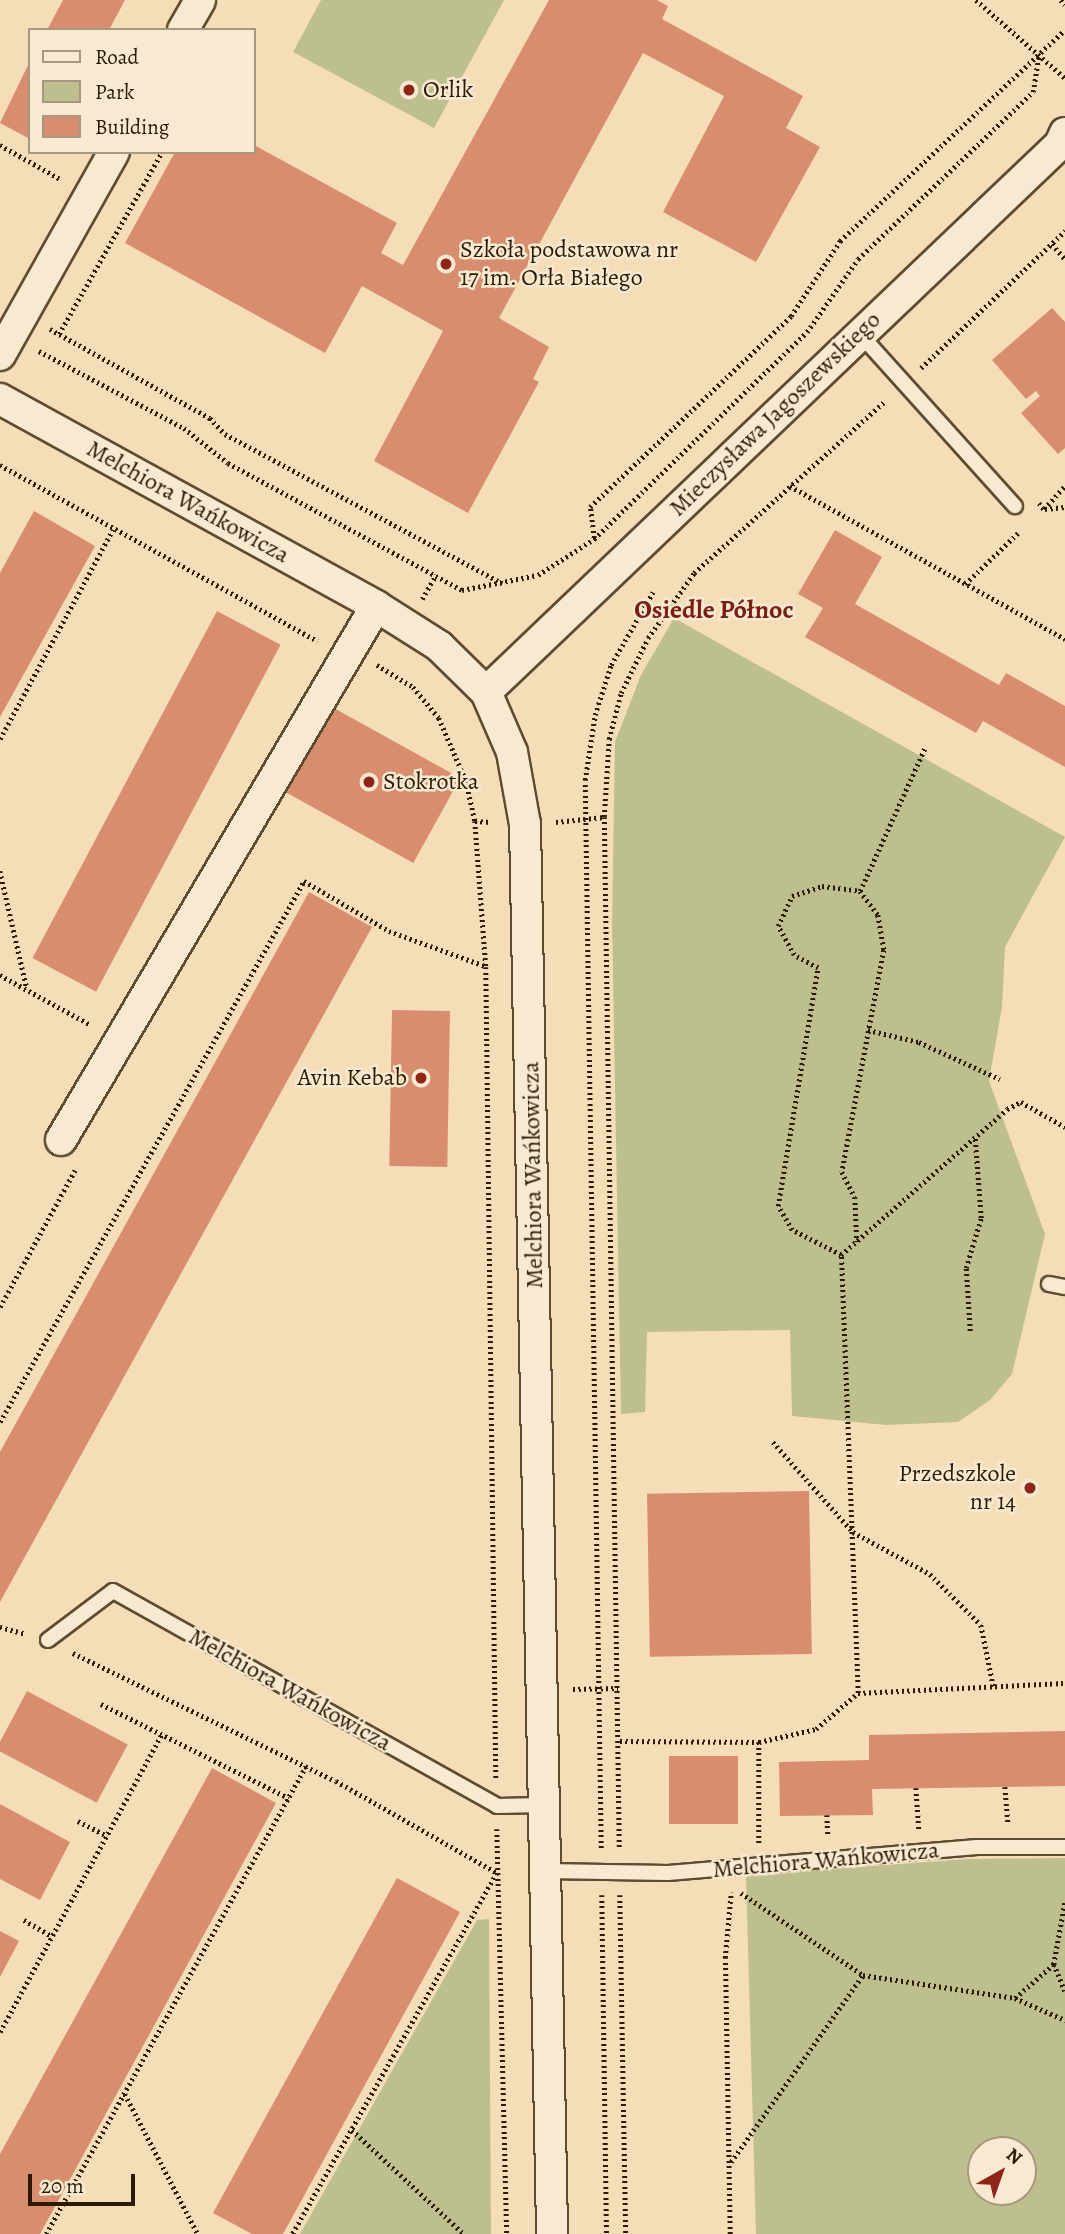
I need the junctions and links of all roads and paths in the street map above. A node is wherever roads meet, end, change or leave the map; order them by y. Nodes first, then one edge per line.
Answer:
1 (200, 0) edge
2 (976, 0) edge
3 (1061, 0) edge
4 (1065, 5) edge
5 (184, 28) edge
6 (1065, 30) edge
7 (1040, 54) junction
8 (1065, 78) edge
9 (1063, 142) edge
10 (0, 145) edge
11 (113, 154) edge
12 (161, 154) edge
13 (89, 195) junction
14 (1065, 232) edge
15 (1052, 244) junction
16 (1065, 260) edge
17 (859, 333) junction
18 (59, 334) junction
19 (11, 335) edge
20 (903, 384) junction
21 (0, 399) edge
22 (0, 465) edge
23 (790, 486) junction
24 (1065, 486) edge
25 (1015, 506) dead end
26 (1065, 507) edge
27 (1044, 509) junction
28 (1035, 517) dead end
29 (1026, 525) dead end
30 (113, 529) junction
31 (594, 539) junction
32 (502, 583) junction
33 (965, 584) junction
34 (653, 592) dead end
35 (376, 606) junction
36 (1065, 639) edge
37 (345, 656) junction
38 (486, 692) junction
39 (0, 739) edge
40 (925, 747) dead end
41 (0, 871) edge
42 (860, 891) junction
43 (486, 967) junction
44 (0, 975) edge
45 (27, 990) junction
46 (868, 1030) junction
47 (116, 1038) junction
48 (1000, 1079) dead end
49 (1065, 1127) edge
50 (975, 1138) junction
51 (61, 1140) joint
52 (857, 1242) junction
53 (841, 1255) junction
54 (1049, 1284) dead end
55 (1065, 1287) edge
56 (0, 1307) edge
57 (970, 1331) dead end
58 (0, 1422) edge
59 (773, 1442) dead end
60 (853, 1532) junction
61 (48, 1640) joint
62 (1065, 1683) edge
63 (994, 1689) junction
64 (858, 1693) junction
65 (101, 1704) dead end
66 (163, 1732) junction
67 (620, 1741) junction
68 (759, 1742) junction
69 (306, 1766) junction
70 (1005, 1787) dead end
71 (916, 1788) dead end
72 (289, 1798) junction
73 (544, 1805) junction
74 (497, 1806) junction
75 (827, 1815) dead end
76 (78, 1821) dead end
77 (1008, 1828) dead end
78 (920, 1835) dead end
79 (107, 1836) junction
80 (828, 1842) dead end
81 (759, 1847) dead end
82 (1065, 1847) edge
83 (731, 1868) junction
84 (602, 1870) junction
85 (545, 1871) junction
86 (619, 1872) junction
87 (497, 1873) junction
88 (731, 1888) junction
89 (1065, 1903) edge
90 (24, 1920) dead end
91 (52, 1936) junction
92 (1054, 1964) junction
93 (863, 1976) junction
94 (1065, 1991) edge
95 (1015, 1998) junction
96 (1065, 2020) edge
97 (0, 2032) edge
98 (124, 2093) junction
99 (352, 2130) junction
100 (731, 2163) junction
101 (46, 2234) edge
102 (198, 2234) edge
103 (293, 2234) edge
104 (464, 2234) edge
105 (507, 2234) edge
106 (552, 2234) edge
107 (607, 2234) edge
108 (626, 2234) edge
109 (730, 2234) edge

1 - 5 street
2 - 7 path
3 - 4 path
6 - 7 path
7 - 8 path
7 - 31 path
7 - 31 path
9 - 17 street, Mieczysława Jagoszewskiego
10 - 13 path
11 - 13 street
12 - 18 path
13 - 19 street
14 - 15 path
15 - 16 path
15 - 20 path
17 - 20 lane
17 - 38 street, Mieczysława Jagoszewskiego
18 - 19 path
18 - 32 path
19 - 32 path
20 - 23 path
20 - 25 lane
21 - 35 street, Melchiora Wańkowicza
22 - 30 path
23 - 33 path
23 - 67 path
24 - 27 path
26 - 27 path
27 - 28 path
29 - 33 path
30 - 37 path
30 - 39 path
31 - 32 path
33 - 36 path
34 - 84 path
35 - 37 street
35 - 38 street, Melchiora Wańkowicza
37 - 43 path
37 - 47 street
38 - 73 street, Melchiora Wańkowicza
40 - 42 path
41 - 45 path
42 - 46 path
42 - 53 path
43 - 58 path
43 - 74 path
44 - 45 path
45 - 47 path
46 - 48 path
46 - 52 path
47 - 51 street
49 - 50 path
50 - 52 path
50 - 57 path
51 - 56 path
52 - 53 path
53 - 60 path
54 - 55 lane
59 - 60 path
60 - 63 path
60 - 64 path
61 - 69 path
61 - 74 lane, Melchiora Wańkowicza
62 - 63 path
63 - 64 path
64 - 68 path
65 - 66 path
66 - 72 path
66 - 79 path
67 - 68 path
67 - 86 path
68 - 81 path
69 - 72 path
69 - 87 path
70 - 77 path
71 - 78 path
72 - 98 path
73 - 74 lane
73 - 85 street, Melchiora Wańkowicza
74 - 87 path
75 - 80 path
76 - 79 path
79 - 91 path
82 - 83 lane, Melchiora Wańkowicza
83 - 86 lane, Melchiora Wańkowicza
83 - 88 path
84 - 85 lane, Melchiora Wańkowicza
84 - 86 lane, Melchiora Wańkowicza
84 - 107 path
85 - 106 street, Melchiora Wańkowicza
86 - 108 path
87 - 99 path
87 - 105 path
88 - 93 path
88 - 100 path
89 - 92 path
90 - 91 path
91 - 97 path
92 - 94 path
92 - 95 path
93 - 95 path
93 - 100 path
95 - 96 path
98 - 101 path
98 - 102 path
99 - 103 path
99 - 104 path
100 - 109 path

